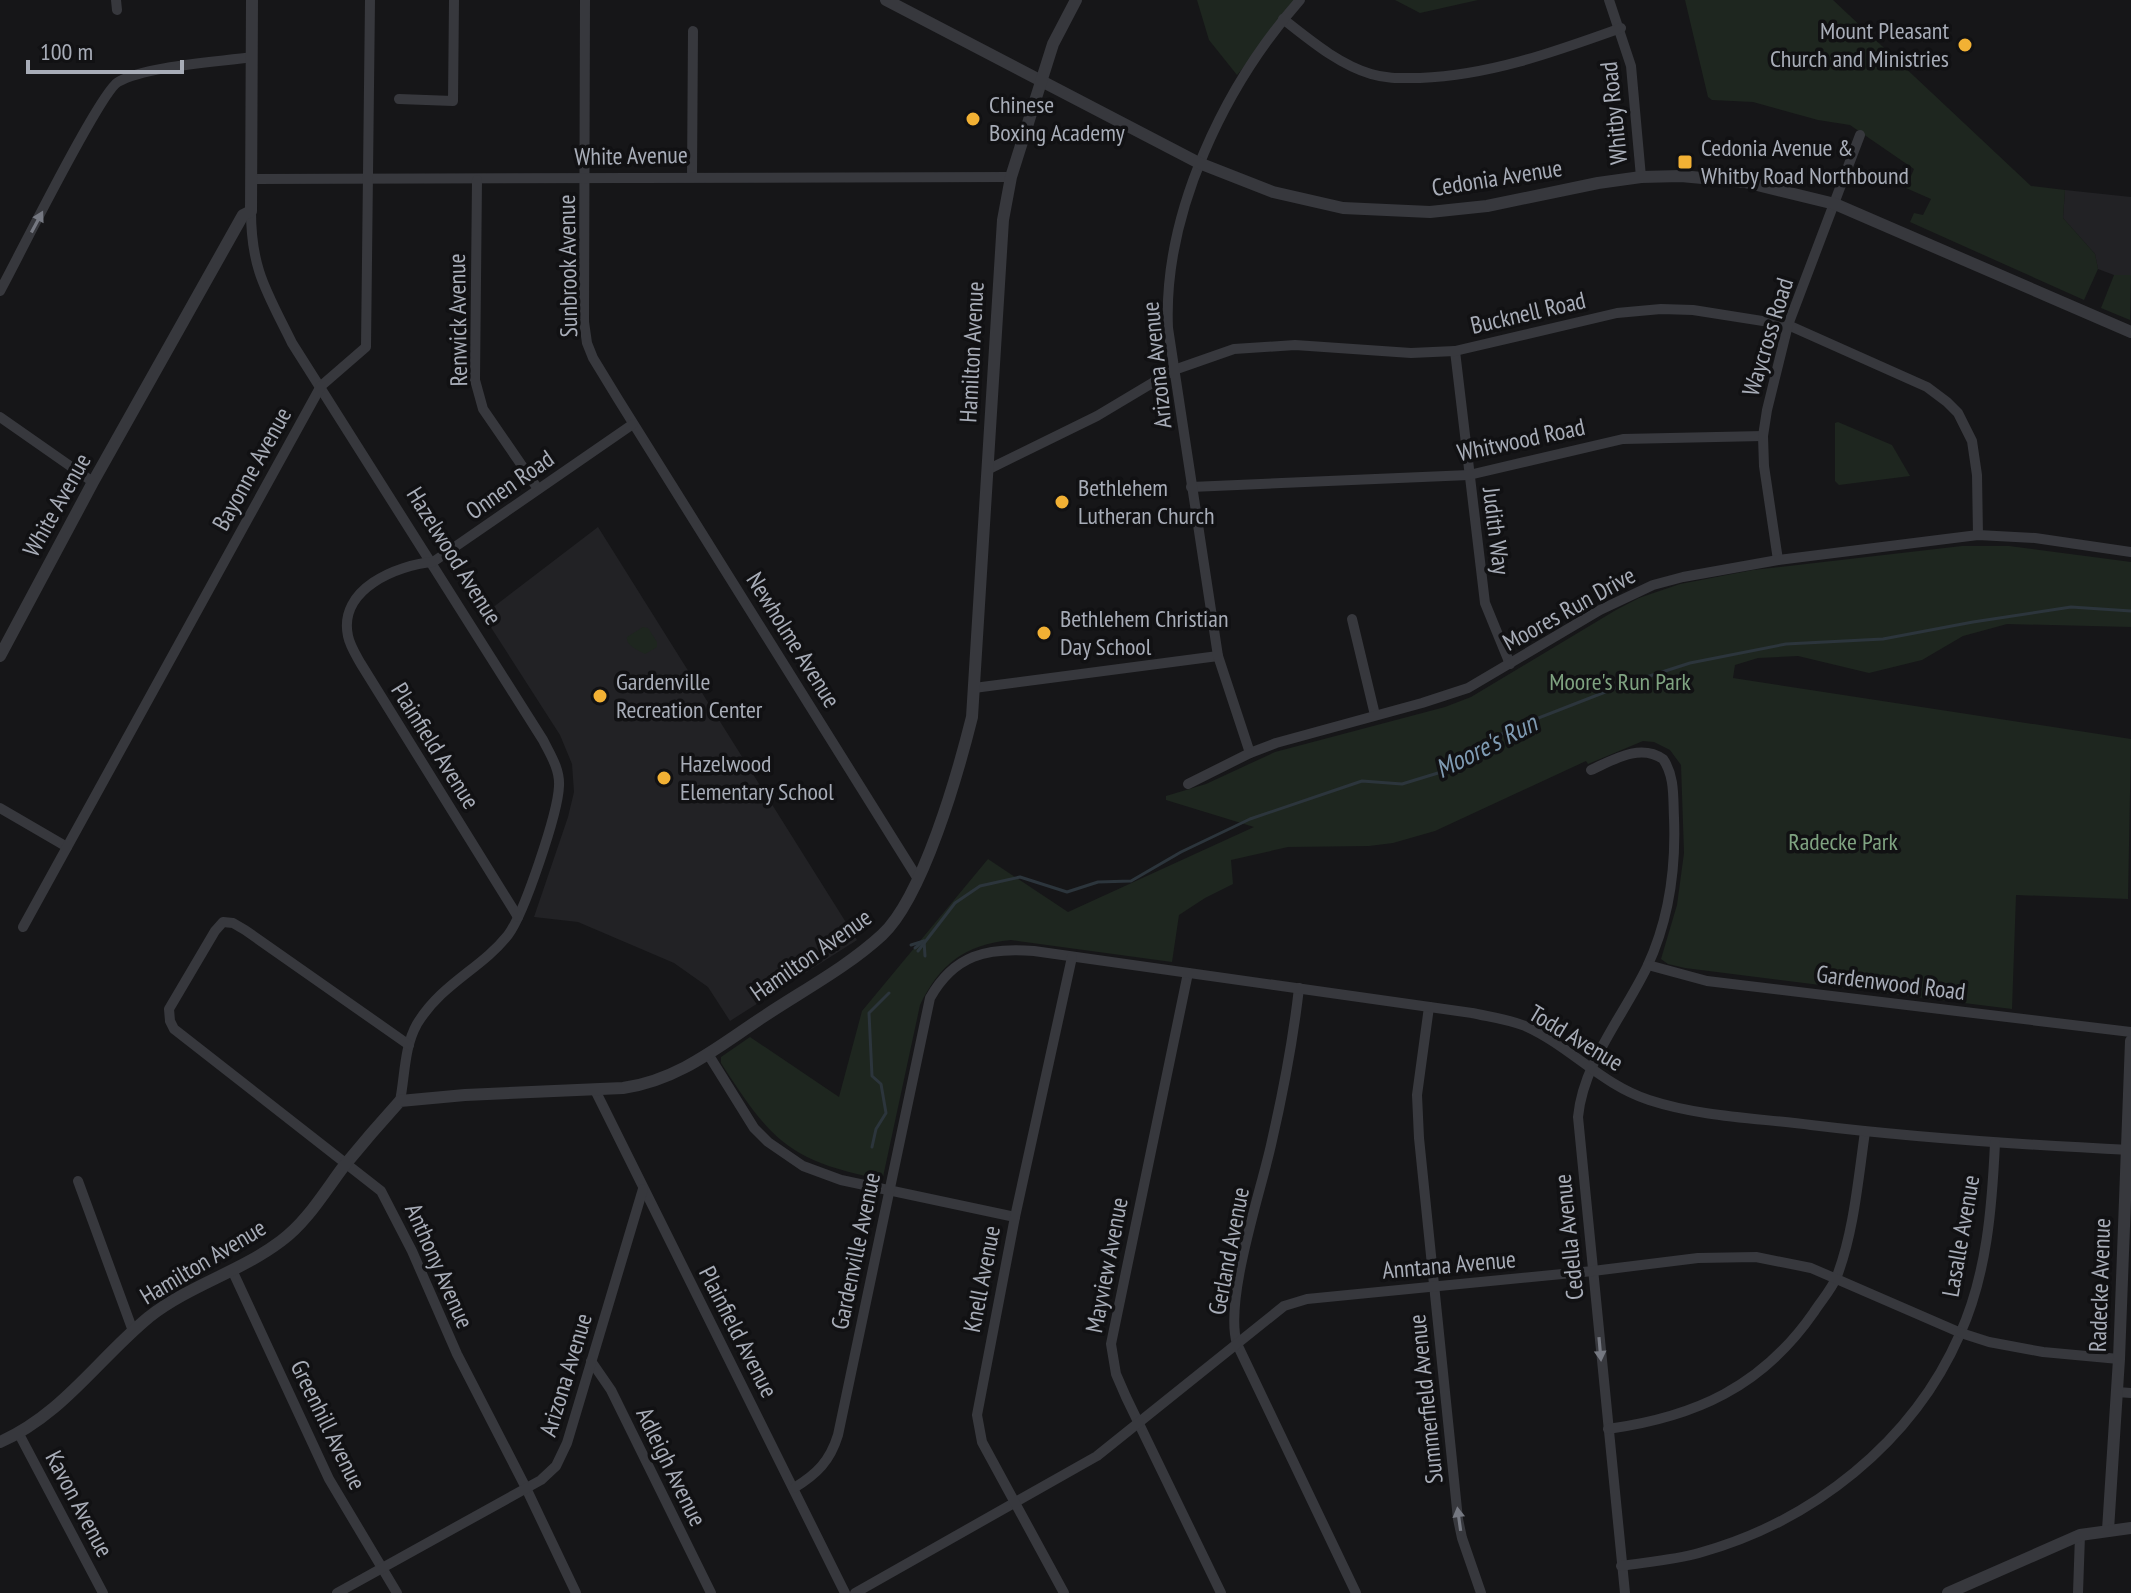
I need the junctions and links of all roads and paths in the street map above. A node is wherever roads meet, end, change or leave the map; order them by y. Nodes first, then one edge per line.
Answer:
1 (252, 0) edge
2 (370, 0) edge
3 (454, 0) edge
4 (585, 0) edge
5 (886, 0) edge
6 (1076, 0) edge
7 (1300, 0) edge
8 (1609, 0) edge
9 (1283, 19) junction
10 (1621, 28) junction
11 (693, 31) dead end
12 (252, 57) junction
13 (1041, 81) junction
14 (399, 99) dead end
15 (1860, 135) dead end
16 (1199, 163) junction
17 (692, 177) junction
18 (1011, 177) junction
19 (1641, 177) junction
20 (370, 178) junction
21 (586, 178) junction
22 (251, 179) junction
23 (477, 180) junction
24 (1835, 204) junction
25 (251, 211) junction
26 (0, 291) edge
27 (1788, 325) junction
28 (2131, 332) edge
29 (1455, 351) junction
30 (1174, 370) junction
31 (321, 386) junction
32 (0, 417) edge
33 (633, 424) junction
34 (1763, 436) junction
35 (987, 470) junction
36 (1469, 475) junction
37 (93, 482) junction
38 (1191, 487) junction
39 (538, 489) junction
40 (1978, 535) junction
41 (2131, 552) edge
42 (1778, 560) junction
43 (433, 562) junction
44 (1352, 619) dead end
45 (347, 634) joint
46 (0, 656) edge
47 (1218, 656) junction
48 (1510, 664) junction
49 (974, 688) junction
50 (1375, 715) junction
51 (1250, 753) junction
52 (1591, 770) dead end
53 (1188, 784) dead end
54 (0, 808) edge
55 (67, 847) junction
56 (918, 879) junction
57 (518, 917) junction
58 (23, 927) dead end
59 (1072, 957) junction
60 (1648, 965) junction
61 (1188, 973) junction
62 (1299, 988) junction
63 (928, 1005) joint
64 (1429, 1007) junction
65 (2131, 1032) edge
66 (2131, 1041) edge
67 (409, 1045) junction
68 (708, 1054) junction
69 (1591, 1070) junction
70 (595, 1090) junction
71 (400, 1101) junction
72 (1865, 1132) junction
73 (1995, 1143) junction
74 (2129, 1150) edge
75 (346, 1164) junction
76 (78, 1181) dead end
77 (643, 1189) junction
78 (889, 1190) junction
79 (1015, 1217) junction
80 (232, 1270) junction
81 (1593, 1271) junction
82 (2127, 1274) edge
83 (1836, 1278) junction
84 (1435, 1288) junction
85 (133, 1331) junction
86 (1961, 1333) junction
87 (1237, 1344) junction
88 (2119, 1359) junction
89 (591, 1361) junction
90 (2117, 1392) junction
91 (2131, 1393) edge
92 (1139, 1424) junction
93 (1608, 1429) junction
94 (19, 1434) junction
95 (0, 1442) edge
96 (526, 1488) junction
97 (794, 1488) junction
98 (1015, 1504) junction
99 (2131, 1528) edge
100 (2108, 1530) junction
101 (2080, 1535) junction
102 (1621, 1566) junction
103 (383, 1569) junction
104 (103, 1593) edge
105 (337, 1593) edge
106 (397, 1593) edge
107 (576, 1593) edge
108 (711, 1593) edge
109 (845, 1593) edge
110 (855, 1593) edge
111 (1064, 1593) edge
112 (1221, 1593) edge
113 (1356, 1593) edge
114 (1481, 1593) edge
115 (1625, 1593) edge
116 (1948, 1593) edge
117 (2078, 1593) edge

1 - 12 street, Hazelwood Avenue
2 - 20 street, Bayonne Avenue
3 - 14 street
4 - 21 street, Sunbrook Avenue
5 - 13 street, Cedonia Avenue
6 - 13 street, Hamilton Avenue
7 - 9 street, Arizona Avenue
8 - 10 street, Whitby Road
9 - 10 street
9 - 16 street, Arizona Avenue
10 - 19 street, Whitby Road
11 - 17 street
12 - 22 street, Hazelwood Avenue
26 -> 12 street
13 - 16 street, Cedonia Avenue
13 - 18 street, Hamilton Avenue
15 - 24 street, Waycross Road
16 - 19 street, Cedonia Avenue
16 - 30 street, Arizona Avenue
17 - 18 street, White Avenue
17 - 21 street, White Avenue
18 - 35 street, Hamilton Avenue
19 - 24 street, Cedonia Avenue
20 - 22 street, White Avenue
20 - 23 street, White Avenue
20 - 31 street, Bayonne Avenue
21 - 23 street, White Avenue
21 - 33 street, Sunbrook Avenue
22 - 25 street, Hazelwood Avenue
23 - 39 street, Renwick Avenue
24 - 27 street, Waycross Road
24 - 28 street, Cedonia Avenue
25 - 31 street, Hazelwood Avenue
25 - 37 street, White Avenue
27 - 29 street, Bucknell Road
27 - 34 street, Waycross Road
27 - 40 street, Bucknell Road
29 - 30 street, Bucknell Road
29 - 36 street, Judith Way
30 - 35 street, Bucknell Road
30 - 38 street, Arizona Avenue
31 - 43 street, Hazelwood Avenue
31 - 55 street, Bayonne Avenue
32 - 37 street
33 - 39 street, Onnen Road
33 - 56 street, Newholme Avenue
34 - 36 street, Whitwood Road
34 - 42 street, Waycross Road
35 - 49 street, Hamilton Avenue
36 - 38 street, Whitwood Road
36 - 48 street, Judith Way
37 - 46 street, White Avenue
38 - 47 street, Arizona Avenue
39 - 43 street, Onnen Road
40 - 41 street, Moores Run Drive
40 - 42 street, Moores Run Drive
42 - 48 street, Moores Run Drive
43 - 45 street, Onnen Road
43 - 57 street, Hazelwood Avenue
44 - 50 street
45 - 57 street, Plainfield Avenue
47 - 49 street
47 - 51 street, Arizona Avenue
48 - 50 street, Moores Run Drive
49 - 56 street, Hamilton Avenue
50 - 51 street, Moores Run Drive
51 - 53 street, Moores Run Drive
52 - 60 street, Cedella Avenue
54 - 55 street
55 - 58 street, Bayonne Avenue
56 - 68 street, Hamilton Avenue
57 - 67 street, Hazelwood Avenue
59 - 61 street, Todd Avenue
59 - 63 street, Todd Avenue
59 - 79 street, Knell Avenue
60 - 65 street, Gardenwood Road
60 - 69 street, Cedella Avenue
61 - 62 street, Todd Avenue
61 - 92 street, Mayview Avenue
62 - 64 street, Todd Avenue
62 - 87 street, Gerland Avenue
63 - 78 street, Gardenville Avenue
64 - 69 street, Todd Avenue
64 - 84 street, Summerfield Avenue
66 - 74 street, Radecke Avenue
67 - 71 street, Hazelwood Avenue
67 - 75 street, Anthony Avenue
68 - 70 street, Hamilton Avenue
68 - 78 street
69 - 72 street, Todd Avenue
69 - 81 street, Cedella Avenue
70 - 71 street, Hamilton Avenue
70 - 77 street, Plainfield Avenue
71 - 75 street, Hamilton Avenue
72 - 73 street, Todd Avenue
72 - 83 street
73 - 74 street, Todd Avenue
73 - 86 street, Lasalle Avenue
74 - 82 street, Radecke Avenue
75 - 80 street, Hamilton Avenue
75 - 96 street, Anthony Avenue
76 - 85 street
77 - 89 street, Arizona Avenue
77 - 97 street, Plainfield Avenue
78 - 79 street
78 - 97 street, Gardenville Avenue
79 - 98 street, Knell Avenue
80 - 85 street, Hamilton Avenue
80 - 103 street, Greenhill Avenue
81 - 83 street, Anntana Avenue
81 - 84 street, Anntana Avenue
81 -> 93 street, Cedella Avenue
82 - 88 street, Radecke Avenue
83 - 86 street, Anntana Avenue
83 - 93 street
84 - 87 street, Anntana Avenue
114 -> 84 street, Summerfield Avenue
85 - 94 street, Hamilton Avenue
86 - 88 street, Anntana Avenue
86 - 102 street, Lasalle Avenue
87 - 92 street, Anntana Avenue
87 - 113 street, Gerland Avenue
88 - 90 street, Radecke Avenue
89 - 96 street, Arizona Avenue
89 - 108 street, Adleigh Avenue
90 - 91 street
90 - 100 street, Radecke Avenue
92 - 98 street, Anntana Avenue
92 - 112 street, Mayview Avenue
93 - 102 street, Cedella Avenue
94 - 95 street, Hamilton Avenue
94 - 104 street, Kavon Avenue
96 - 103 street, Arizona Avenue
96 - 107 street, Anthony Avenue
97 - 109 street, Plainfield Avenue
98 - 110 street, Anntana Avenue
98 - 111 street, Knell Avenue
99 - 100 street
100 - 101 street
101 - 116 street
101 - 117 street
102 - 115 street, Cedella Avenue
103 - 105 street, Arizona Avenue
103 - 106 street, Greenhill Avenue

